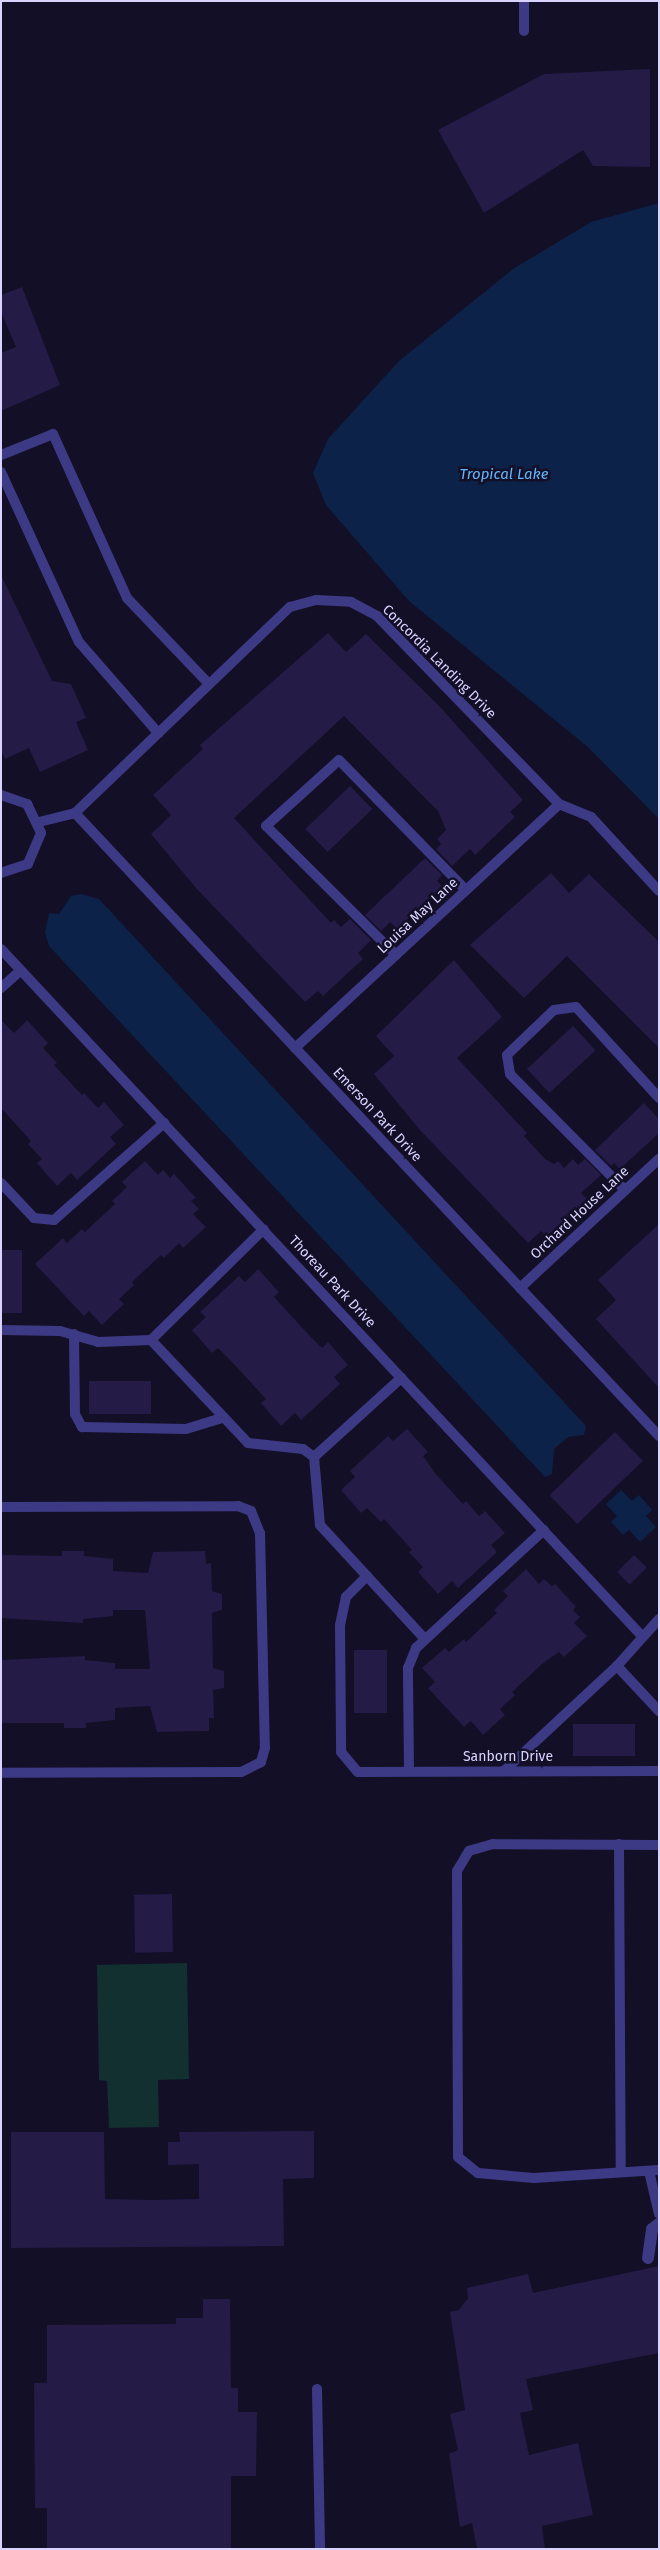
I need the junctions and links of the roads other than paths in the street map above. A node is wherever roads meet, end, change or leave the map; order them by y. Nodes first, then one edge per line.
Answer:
1 (524, 1) edge
2 (524, 30) dead end
3 (1, 455) edge
4 (1, 472) edge
5 (209, 684) junction
6 (158, 733) junction
7 (1, 795) edge
8 (559, 804) junction
9 (75, 813) junction
10 (39, 822) junction
11 (1, 873) edge
12 (466, 890) junction
13 (659, 891) edge
14 (1, 949) edge
15 (396, 955) junction
16 (20, 971) junction
17 (1, 988) edge
18 (295, 1048) junction
19 (659, 1098) edge
20 (164, 1123) junction
21 (659, 1158) edge
22 (1, 1183) edge
23 (624, 1190) junction
24 (264, 1229) junction
25 (520, 1288) junction
26 (1, 1330) edge
27 (74, 1334) junction
28 (151, 1340) junction
29 (401, 1378) junction
30 (222, 1418) junction
31 (659, 1436) edge
32 (314, 1457) junction
33 (1, 1507) edge
34 (544, 1530) junction
35 (367, 1576) junction
36 (659, 1619) edge
37 (641, 1635) junction
38 (424, 1639) junction
39 (617, 1666) junction
40 (659, 1712) edge
41 (504, 1771) junction
42 (659, 1771) edge
43 (409, 1772) junction
44 (1, 1773) edge
45 (619, 1844) junction
46 (659, 1845) edge
47 (654, 2170) edge
48 (621, 2172) junction
49 (659, 2214) edge
50 (659, 2224) edge
51 (649, 2263) dead end
52 (318, 2389) dead end
53 (320, 2549) edge

1 - 2 lane
3 - 5 lane
4 - 6 lane
5 - 6 lane, Concordia Landing Drive
5 - 8 lane, Concordia Landing Drive
6 - 9 lane, Concordia Landing Drive
7 - 10 lane
8 - 12 lane, Louisa May Lane
8 - 13 lane, Concordia Landing Drive
9 - 10 lane, Concordia Landing Drive
9 - 18 lane, Emerson Park Drive
10 - 11 lane
12 - 15 lane, Louisa May Lane
12 - 15 lane
14 - 16 lane, Thoreau Park Drive
15 - 18 lane, Louisa May Lane
16 - 17 lane
16 - 20 lane, Thoreau Park Drive
18 - 25 lane, Emerson Park Drive
19 - 23 lane
20 - 22 lane
20 - 24 lane, Thoreau Park Drive
21 - 23 lane, Orchard House Lane
23 - 25 lane, Orchard House Lane
24 - 28 lane
24 - 29 lane, Thoreau Park Drive
25 - 31 lane, Emerson Park Drive
26 - 27 lane
27 - 28 lane
27 - 30 lane
28 - 30 lane
29 - 32 lane
29 - 34 lane, Thoreau Park Drive
30 - 32 lane
32 - 35 lane
33 - 44 lane
34 - 37 lane, Thoreau Park Drive
34 - 38 lane
35 - 38 lane
35 - 43 lane, Sanborn Drive
36 - 37 lane
37 - 39 lane
38 - 43 lane
39 - 40 lane
39 - 41 lane
41 - 42 lane, Sanborn Drive
41 - 43 lane, Sanborn Drive
45 - 46 lane
45 - 48 lane
45 - 48 lane
47 - 48 lane
47 - 49 lane
50 - 51 street
52 - 53 lane

